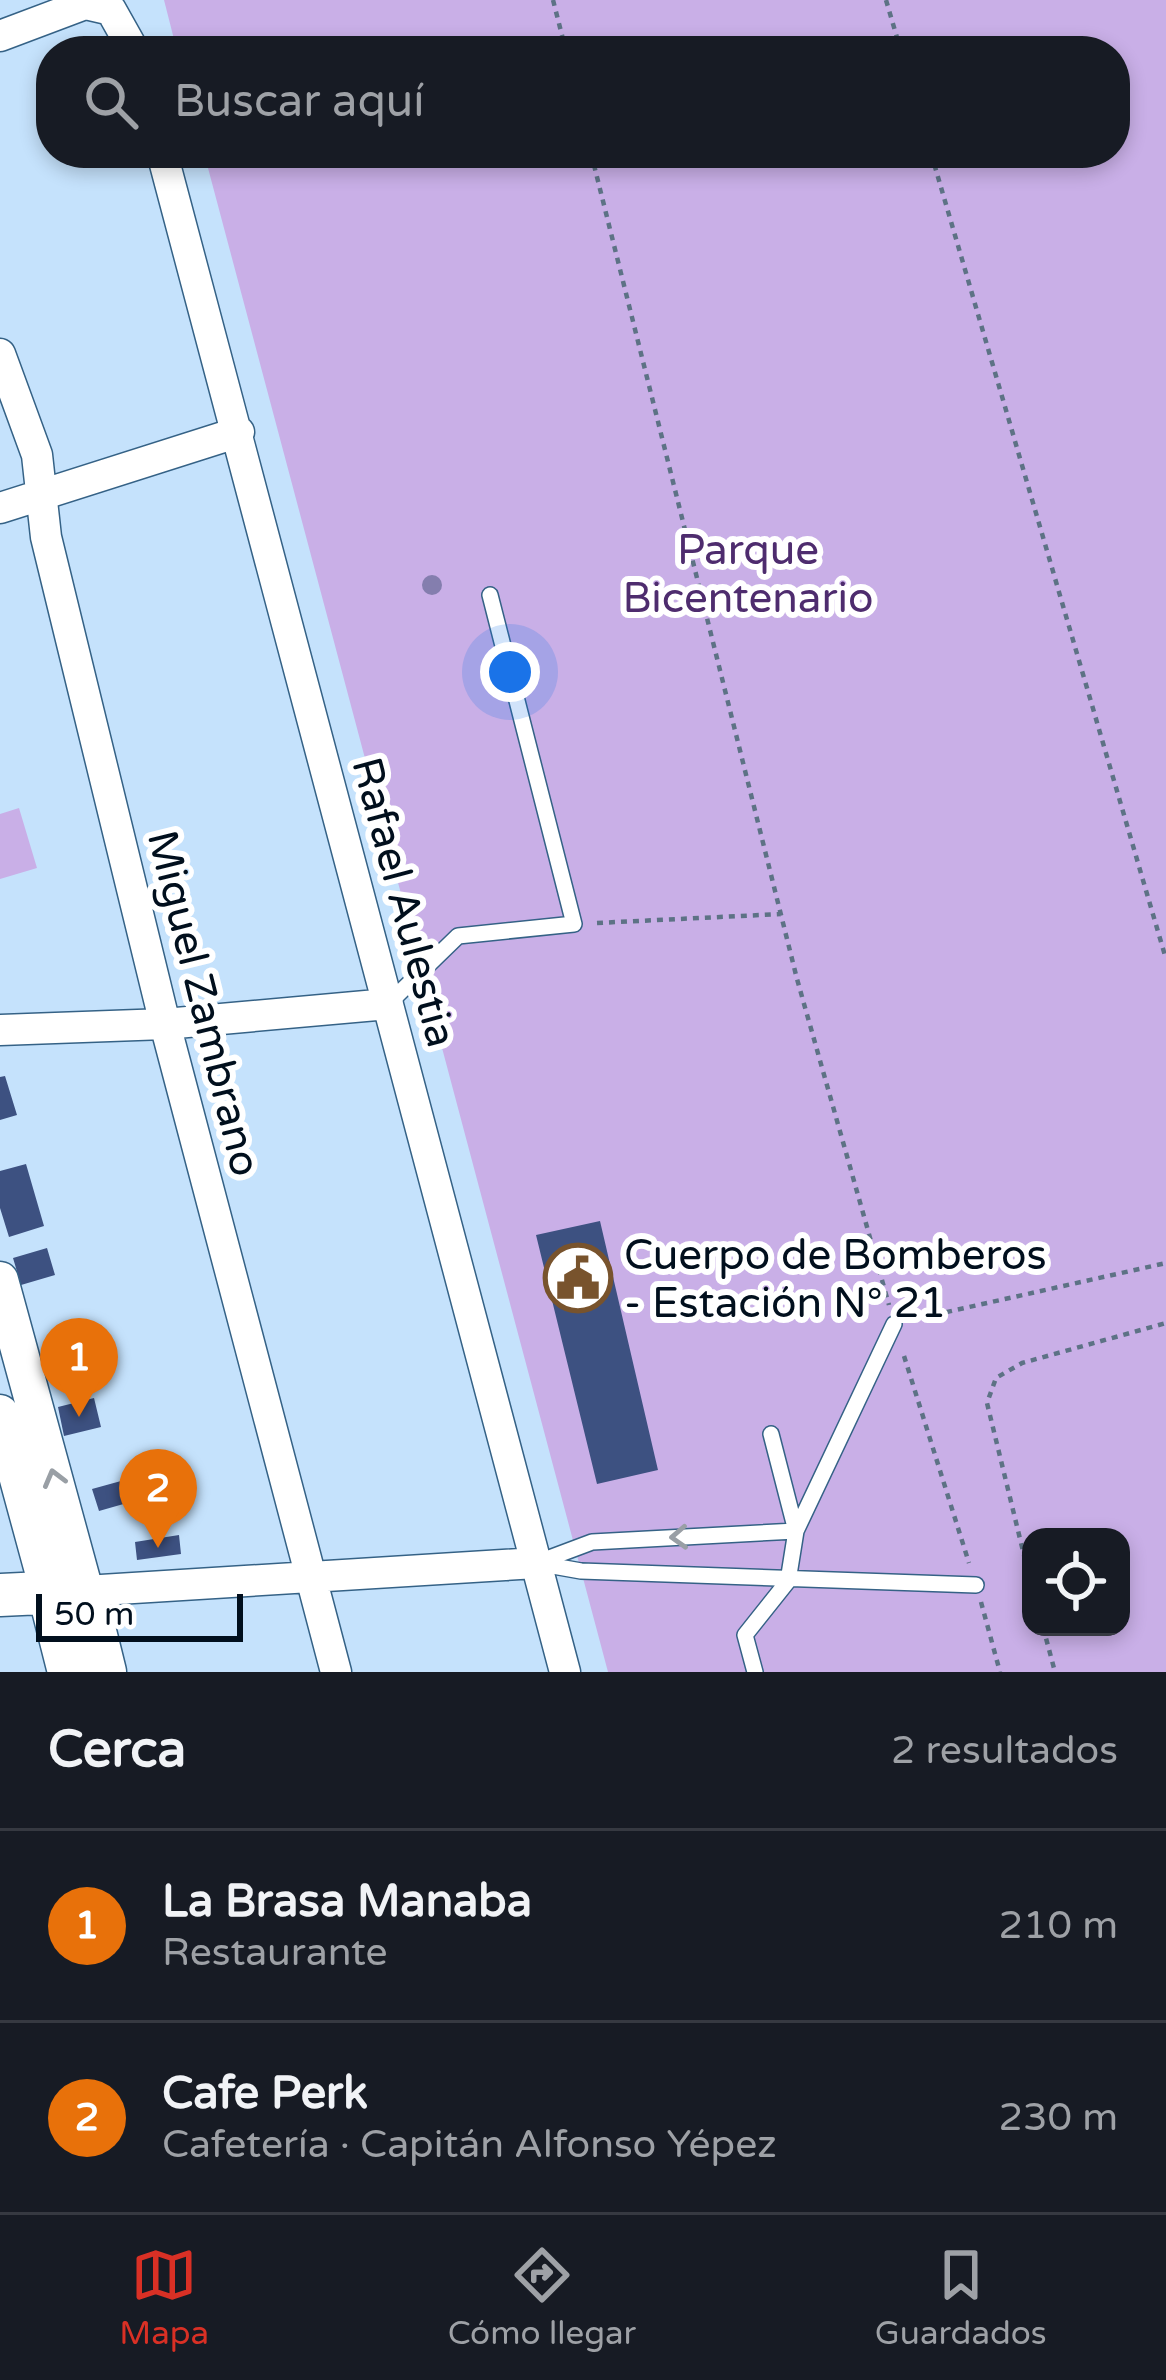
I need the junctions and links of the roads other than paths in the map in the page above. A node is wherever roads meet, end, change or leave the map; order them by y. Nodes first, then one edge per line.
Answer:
1 (0, 36) edge
2 (126, 36) edge
3 (166, 168) edge
4 (0, 354) edge
5 (239, 433) junction
6 (43, 492) junction
7 (0, 508) edge
8 (490, 595) dead end
9 (388, 1004) junction
10 (165, 1024) junction
11 (0, 1030) edge
12 (0, 1280) edge
13 (894, 1324) road end
14 (0, 1413) edge
15 (771, 1434) dead end
16 (796, 1531) junction
17 (536, 1563) junction
18 (312, 1577) junction
19 (788, 1582) junction
20 (976, 1586) road end
21 (67, 1592) junction
22 (0, 1595) edge
23 (70, 1672) edge
24 (105, 1672) edge
25 (336, 1672) edge
26 (565, 1672) edge
27 (755, 1672) edge

1 - 2 street
3 - 5 street, Rafael Aulestia
4 - 6 street, Miguel Zambrano
5 - 6 street
5 - 9 street, Rafael Aulestia
6 - 7 street
6 - 10 street, Miguel Zambrano
8 - 9 lane
9 - 10 street
9 - 17 street, Rafael Aulestia
10 - 11 street
10 - 18 street, Miguel Zambrano
21 -> 12 street
13 - 16 lane
14 - 21 street
15 - 16 lane
16 -> 17 lane
16 - 19 lane
17 - 18 street
17 - 19 lane
17 - 26 street, Rafael Aulestia
18 - 21 street
18 - 25 street, Miguel Zambrano
19 - 20 lane
19 - 27 lane
21 - 22 main road
21 - 23 main road
21 - 24 main road

